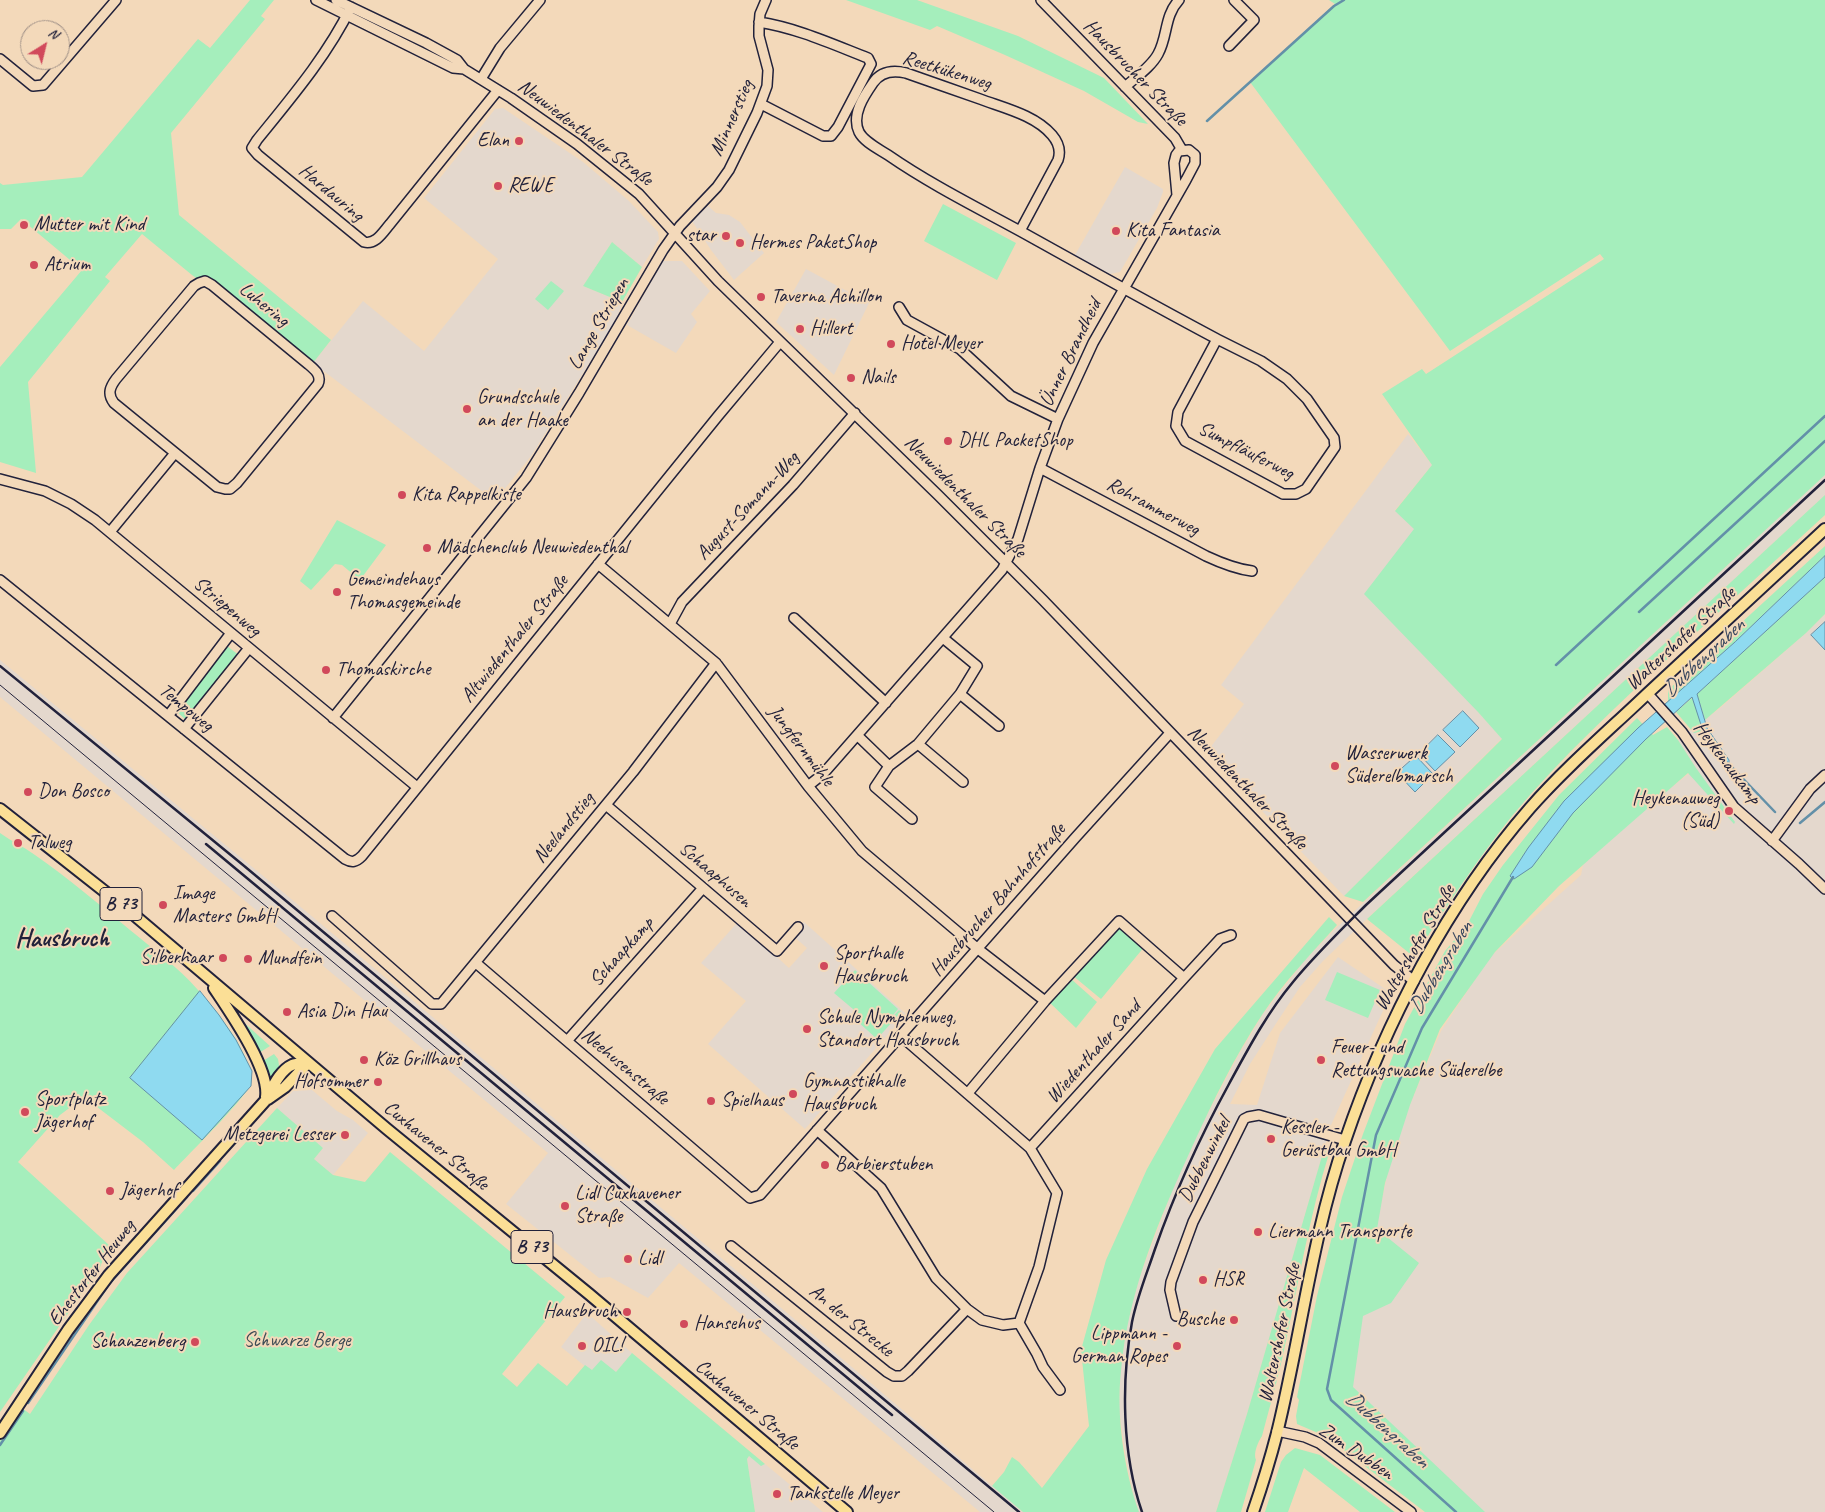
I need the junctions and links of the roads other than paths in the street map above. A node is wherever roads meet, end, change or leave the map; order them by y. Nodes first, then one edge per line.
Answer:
1 (116, 0) edge
2 (316, 0) edge
3 (336, 0) edge
4 (540, 0) edge
5 (766, 0) edge
6 (1041, 0) edge
7 (1234, 0) edge
8 (1175, 2) edge
9 (349, 11) junction
10 (759, 22) junction
11 (1228, 46) dead end
12 (0, 59) edge
13 (481, 79) junction
14 (1125, 87) junction
15 (498, 90) junction
16 (761, 104) junction
17 (1182, 150) junction
18 (1177, 194) junction
19 (1020, 231) junction
20 (675, 233) junction
21 (1122, 289) junction
22 (899, 307) dead end
23 (1217, 339) junction
24 (780, 342) junction
25 (854, 413) junction
26 (1058, 419) junction
27 (175, 453) junction
28 (1040, 468) junction
29 (0, 479) edge
30 (1825, 529) edge
31 (110, 532) junction
32 (1007, 563) junction
33 (598, 564) junction
34 (1252, 571) dead end
35 (0, 580) edge
36 (794, 618) dead end
37 (670, 624) junction
38 (232, 633) junction
39 (943, 638) junction
40 (249, 648) junction
41 (716, 663) junction
42 (960, 694) junction
43 (1648, 694) junction
44 (886, 703) junction
45 (168, 716) junction
46 (332, 718) junction
47 (999, 726) dead end
48 (184, 729) junction
49 (1170, 733) junction
50 (858, 736) junction
51 (918, 744) junction
52 (889, 766) junction
53 (1825, 775) edge
54 (963, 782) dead end
55 (808, 786) junction
56 (417, 787) junction
57 (606, 804) junction
58 (0, 809) edge
59 (912, 819) dead end
60 (1772, 841) junction
61 (351, 862) joint
62 (703, 888) junction
63 (1825, 890) edge
64 (332, 916) dead end
65 (798, 927) dead end
66 (1231, 935) dead end
67 (978, 948) junction
68 (476, 963) junction
69 (208, 978) junction
70 (1184, 978) junction
71 (1414, 981) junction
72 (1045, 1001) junction
73 (901, 1036) junction
74 (567, 1041) junction
75 (308, 1063) junction
76 (968, 1093) junction
77 (265, 1100) junction
78 (817, 1130) junction
79 (1345, 1140) junction
80 (1030, 1148) junction
81 (750, 1198) joint
82 (731, 1246) dead end
83 (967, 1308) junction
84 (1176, 1316) dead end
85 (1019, 1323) junction
86 (1060, 1390) dead end
87 (1277, 1431) junction
88 (0, 1433) edge
89 (847, 1512) edge
90 (1254, 1512) edge
91 (1411, 1512) edge

1 - 12 street
2 - 9 street, Neuwiedenthaler Straße
3 - 9 street, Neuwiedenthaler Straße
4 - 13 street
5 - 10 street, Minnerstieg
6 - 14 street, Hausbrucher Straße
7 - 11 street
8 - 14 street
9 - 13 street, Neuwiedenthaler Straße
9 - 15 street, Hardauring
10 - 16 street, Minnerstieg
10 - 16 street
13 - 15 street, Neuwiedenthaler Straße
14 - 17 street, Hausbrucher Straße
15 - 20 street, Neuwiedenthaler Straße
16 - 20 street, Minnerstieg
17 - 18 street
17 - 18 street, Ünner Brandheid
18 - 21 street, Ünner Brandheid
19 - 19 street, Reetkükenweg
19 - 21 street, Reetkükenweg
20 - 24 street, Neuwiedenthaler Straße
20 - 46 street, Lange Striepen
21 - 23 street, Sumpfläuferweg
21 - 26 street, Ünner Brandheid
22 - 26 street
23 - 23 street, Sumpfläuferweg
24 - 25 street, Neuwiedenthaler Straße
24 - 33 street, Altwiedenthaler Straße
25 - 32 street, Neuwiedenthaler Straße
25 - 37 street, August-Somann-Weg
26 - 28 street, Ünner Brandheid
27 - 27 street, Luhering
27 - 31 street
28 - 32 street, Ünner Brandheid
28 - 34 street, Rohrammerweg
29 - 31 street, Striepenweg
30 - 43 main road, Waltershofer Straße
31 - 38 street, Striepenweg
32 - 39 street, Ünner Brandheid
32 - 49 street, Neuwiedenthaler Straße
33 - 37 street, Jungfernmühle
33 - 56 street, Altwiedenthaler Straße
35 - 45 street, Tempoweg
36 - 44 street
37 - 41 street, Jungfernmühle
38 - 40 street, Striepenweg
38 - 45 street
39 - 42 street
39 - 44 street, Ünner Brandheid
40 - 46 street, Striepenweg
40 - 48 street
41 - 55 street, Jungfernmühle
41 - 57 street, Neelandstieg
42 - 47 street
42 - 51 street
43 - 60 street, Heykenaukamp
43 - 71 main road, Waltershofer Straße
44 - 50 street, Ünner Brandheid
45 - 48 street, Tempoweg
46 - 56 street, Striepenweg
48 - 61 street, Tempoweg
49 - 67 street, Hausbrucher Bahnhofstraße
49 - 71 street, Neuwiedenthaler Straße
50 - 52 street
50 - 55 street, Ünner Brandheid
51 - 52 street
51 - 54 street
52 - 59 street
53 - 60 street
55 - 67 street, Jungfernmühle
56 - 61 street, Altwiedenthaler Straße
57 - 62 street, Schaaphusen
57 - 68 street, Neelandstieg
58 - 69 main road, Cuxhavener Straße / B 73
60 - 63 street, Heykenaukamp
62 - 65 street, Schaaphusen
62 - 74 street, Schaapkamp
64 - 68 street, Neelandstieg
66 - 70 street, Wiedenthaler Sand
67 - 72 street
67 - 73 street, Hausbrucher Bahnhofstraße
68 - 74 street, Neehusenstraße
69 - 75 main road, Cuxhavener Straße / B 73
69 - 77 main road
70 - 72 street
70 - 80 street, Wiedenthaler Sand
71 - 79 main road, Waltershofer Straße
72 - 76 street
73 - 76 street
73 - 78 street, Hausbrucher Bahnhofstraße
74 - 81 street, Neehusenstraße
75 - 77 main road, Ehestorfer Heuweg
75 - 89 main road, Cuxhavener Straße / B 73
76 - 80 street
77 - 88 main road, Ehestorfer Heuweg
78 - 81 street, Hausbrucher Bahnhofstraße
78 - 83 street
79 - 84 street, Dubbenwinkel
79 - 87 main road, Waltershofer Straße
80 - 85 street
82 - 83 street, An der Strecke
83 - 85 street
85 - 86 street
87 - 90 main road, Waltershofer Straße
87 - 91 street, Zum Dubben

